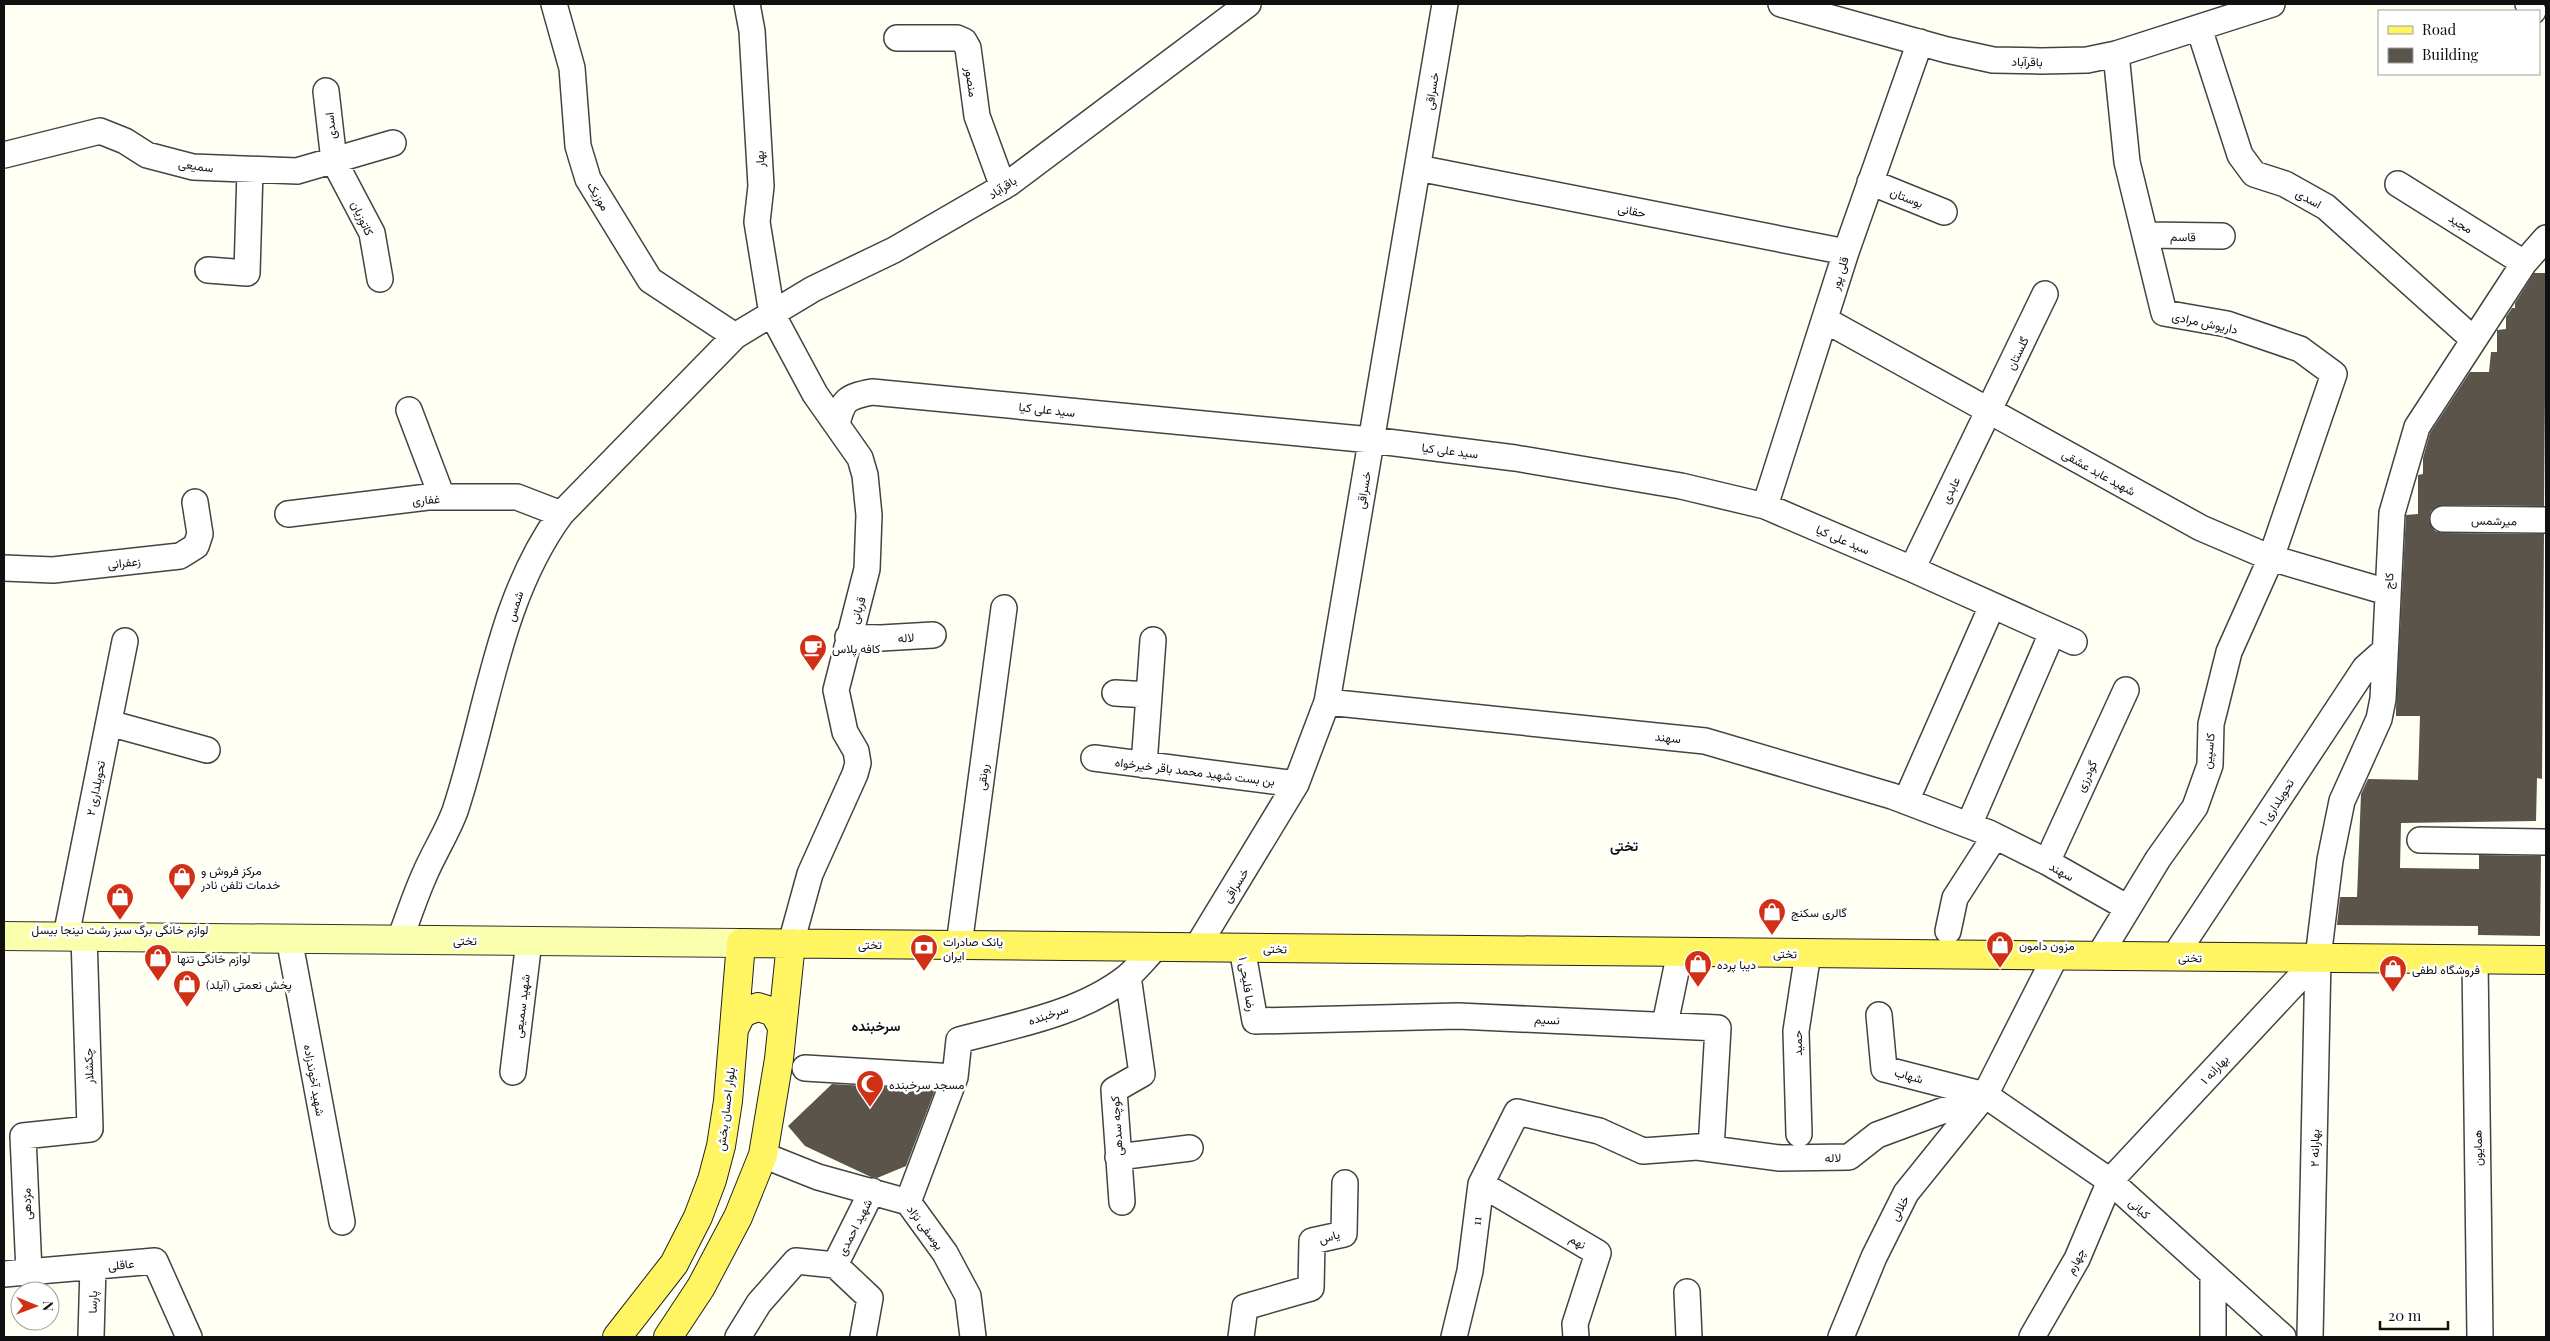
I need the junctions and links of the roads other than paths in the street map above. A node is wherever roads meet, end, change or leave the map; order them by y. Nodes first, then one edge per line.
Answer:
1 (554, 4) edge
2 (748, 4) edge
3 (1248, 4) edge
4 (1445, 4) edge
5 (1781, 4) edge
6 (2272, 4) edge
7 (2245, 8) edge
8 (2200, 28) junction
9 (896, 38) dead end
10 (1920, 42) junction
11 (2116, 54) junction
12 (326, 91) dead end
13 (393, 143) dead end
14 (4, 155) edge
15 (334, 161) junction
16 (1418, 168) junction
17 (250, 170) junction
18 (1870, 182) junction
19 (2398, 184) dead end
20 (1004, 187) junction
21 (1944, 212) dead end
22 (2145, 235) junction
23 (2222, 236) dead end
24 (2546, 238) edge
25 (1846, 252) junction
26 (2524, 262) junction
27 (208, 270) dead end
28 (380, 279) dead end
29 (2045, 294) dead end
30 (772, 314) junction
31 (1825, 320) junction
32 (735, 336) junction
33 (2473, 339) junction
34 (409, 410) dead end
35 (1989, 411) junction
36 (837, 424) junction
37 (1371, 440) junction
38 (442, 497) junction
39 (195, 502) dead end
40 (1765, 506) junction
41 (288, 514) dead end
42 (561, 514) junction
43 (2443, 519) dead end
44 (2546, 520) edge
45 (2271, 558) junction
46 (4, 568) edge
47 (1912, 568) junction
48 (2387, 592) junction
49 (1992, 606) junction
50 (1004, 608) dead end
51 (933, 635) dead end
52 (848, 637) junction
53 (1153, 640) dead end
54 (125, 641) dead end
55 (2384, 651) junction
56 (2126, 690) dead end
57 (1115, 693) dead end
58 (1149, 695) junction
59 (1327, 702) junction
60 (109, 723) junction
61 (207, 750) dead end
62 (1094, 758) dead end
63 (1144, 765) junction
64 (1296, 784) junction
65 (1906, 801) junction
66 (1969, 825) junction
67 (1995, 836) junction
68 (2420, 840) dead end
69 (2546, 842) edge
70 (2047, 862) junction
71 (2128, 908) junction
72 (1948, 932) dead end
73 (4, 936) edge
74 (75, 936) junction
75 (289, 938) junction
76 (400, 940) junction
77 (529, 940) junction
78 (741, 943) junction
79 (791, 943) junction
80 (958, 945) junction
81 (1156, 947) junction
82 (1197, 947) junction
83 (1242, 948) junction
84 (1680, 952) junction
85 (1808, 953) junction
86 (2056, 955) junction
87 (2099, 956) junction
88 (2174, 956) junction
89 (2318, 958) junction
90 (2475, 960) junction
91 (2546, 960) edge
92 (1128, 976) junction
93 (1879, 1015) dead end
94 (1254, 1021) joint
95 (1665, 1024) junction
96 (782, 1027) junction
97 (734, 1029) junction
98 (805, 1068) dead end
99 (513, 1072) dead end
100 (956, 1077) junction
101 (1985, 1095) junction
102 (1517, 1112) joint
103 (1798, 1134) dead end
104 (23, 1136) joint
105 (1190, 1148) dead end
106 (1711, 1149) junction
107 (763, 1155) junction
108 (1118, 1157) junction
109 (2110, 1181) junction
110 (1345, 1183) dead end
111 (1481, 1184) junction
112 (872, 1191) junction
113 (908, 1202) junction
114 (1122, 1202) dead end
115 (342, 1222) dead end
116 (835, 1265) junction
117 (92, 1267) junction
118 (29, 1272) junction
119 (4, 1274) edge
120 (2213, 1274) junction
121 (1687, 1292) dead end
122 (91, 1337) edge
123 (189, 1337) edge
124 (617, 1337) edge
125 (668, 1337) edge
126 (738, 1337) edge
127 (863, 1337) edge
128 (973, 1337) edge
129 (1241, 1337) edge
130 (1454, 1337) edge
131 (1576, 1337) edge
132 (1689, 1337) edge
133 (1842, 1337) edge
134 (2032, 1337) edge
135 (2213, 1337) edge
136 (2283, 1337) edge
137 (2310, 1337) edge
138 (2480, 1337) edge

1 - 32 street, موزیک
2 - 30 street, بهار
3 - 20 street, باقرآباد
4 - 16 street, خسراقی
5 - 10 street, باقرآباد
6 - 7 street, باقرآباد
7 - 8 street, باقرآباد
8 - 11 street, باقرآباد
8 - 33 street, اسدی
9 - 20 street, منصور
10 - 11 street, باقرآباد
10 - 18 street, قلی پور
11 - 22 street, داریوش مرادی
12 - 15 street, اسدی
13 - 15 street, سمیعی
14 - 17 street, سمیعی
15 - 17 street, سمیعی
15 - 28 street, کاتوزیان
16 - 25 street, حقانی
16 - 37 street, خسراقی
17 - 27 street
18 - 21 street, بوستان
18 - 25 street, قلی پور
19 - 26 street, مجید
20 - 30 street, باقرآباد
22 - 23 street, قاسم
22 - 45 street, داریوش مرادی
24 - 26 street, کاج
25 - 31 street, قلی پور
26 - 33 street, کاج
29 - 35 street, گلستان
30 - 32 street, باقرآباد
30 - 36 street, قربانی
31 - 35 street, شهید عابد عشقی
31 - 40 street, قلی پور
32 - 42 street, شمس
33 - 48 street, کاج
34 - 38 street
35 - 45 street, شهید عابد عشقی
35 - 47 street, عابدی
36 - 37 street, سید علی کیا
36 - 52 street, قربانی
37 - 40 street, سید علی کیا
37 - 59 street, خسراقی
38 - 41 street, غفاری
38 - 42 street, غفاری
39 - 46 street, زعفرانی
40 - 47 street, سید علی کیا
42 - 76 street, شمس
43 - 44 street, میرشمس
45 - 48 street, شهید عابد عشقی
45 - 71 street, کاسپین
47 - 49 street, سید علی کیا
48 - 55 street, کاج
49 - 65 street
49 - 66 street, سید علی کیا
50 - 80 street, رونقی
51 - 52 street, لاله
52 - 79 street, قربانی
53 - 58 street
54 - 60 street, تحویلداری ۲
55 - 88 street, تحویلداری ۱
55 - 89 street, کاج
56 - 70 street, گودرزی
57 - 58 street
58 - 63 street
59 - 64 street, خسراقی
59 - 65 street, سهند
60 - 61 street
60 - 74 street, تحویلداری ۲
62 - 63 street, بن بست شهید محمد باقر خیرخواه
63 - 64 street, بن بست شهید محمد باقر خیرخواه
64 - 82 street, خسراقی
65 - 66 street, سهند
66 - 67 street, سهند
67 - 70 street, سهند
67 - 72 street
68 - 69 street
70 - 71 street, سهند
71 - 87 street, کاسپین
73 - 74 main road, تختی
74 - 75 main road, تختی
74 - 104 street, چکشلار
75 - 76 main road, تختی
75 - 115 street, شهید آخوندزاده
76 - 77 main road, تختی
77 - 78 main road, تختی
77 - 99 street, شهید سمیعی
78 - 79 main road, تختی
78 - 97 main road, بلوار احسان بخش
79 - 80 main road, تختی
79 - 96 main road
80 - 81 main road, تختی
81 - 82 main road, تختی
81 - 92 street, سرخبنده
82 - 83 main road, تختی
83 - 84 main road, تختی
83 - 94 street, رضا فلیحی ۱
84 - 85 main road, تختی
84 - 95 street
85 - 86 main road, تختی
85 - 103 street, حمید
86 - 87 main road, تختی
86 - 101 street
87 - 88 main road, تختی
88 - 89 main road, تختی
89 - 90 main road, تختی
89 - 109 street, بهارانه ۱
89 - 137 street, بهارانه ۲
90 - 91 main road, تختی
90 - 138 street, همایون
92 - 100 street, سرخبنده
92 - 108 street, کوچه سدهی
93 - 101 street, شهاب
94 - 95 street, نسیم
95 - 106 street, نسیم
96 - 97 main road
96 - 107 main road
97 - 124 main road, بلوار احسان بخش
98 - 100 street
100 - 113 street, سرخبنده
101 - 106 street, لاله
101 - 109 street, کیانی
101 - 133 street, خلالی
102 - 106 street, لاله
102 - 111 street, 11
104 - 118 street, مژدهی
105 - 108 street
107 - 112 street, یوسفی نژاد
107 - 125 main road
108 - 114 street, کوچه سدهی
109 - 120 street, کیانی
109 - 134 street, چهارم
110 - 129 street, یاس
111 - 130 street, 11
111 - 131 street, نهم
112 - 113 street, یوسفی نژاد
112 - 116 street, شهید احمدی
113 - 128 street, یوسفی نژاد
116 - 126 street
116 - 127 street, شهید احمدی
117 - 118 street, عاقلی
117 - 122 street, پارسا
117 - 123 street, عاقلی
118 - 119 street, عاقلی
120 - 135 street
120 - 136 street, کیانی
121 - 132 street

